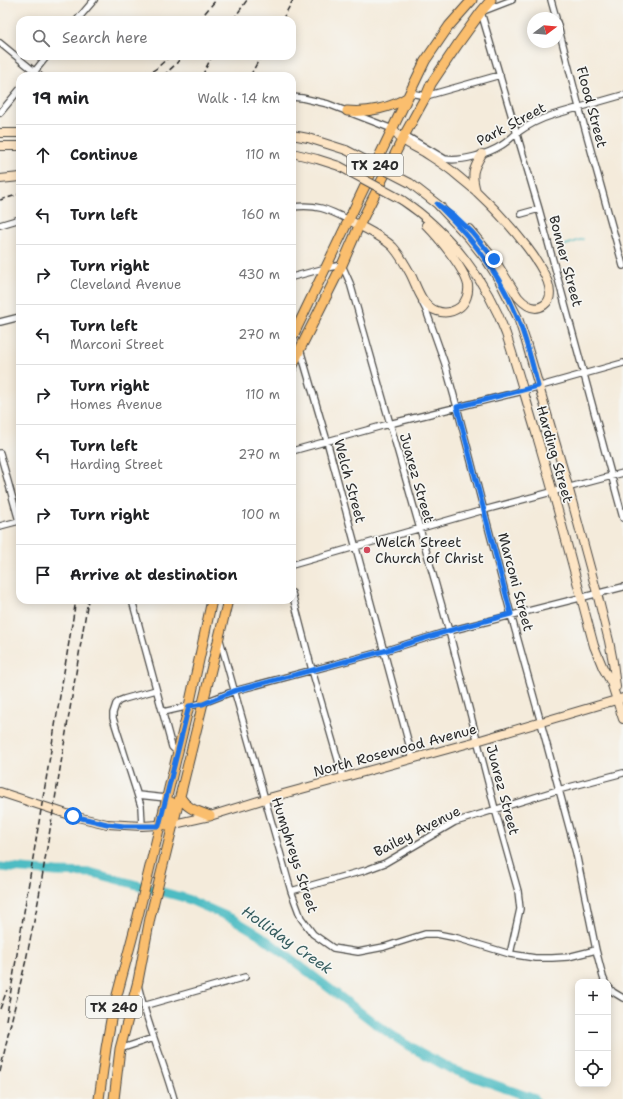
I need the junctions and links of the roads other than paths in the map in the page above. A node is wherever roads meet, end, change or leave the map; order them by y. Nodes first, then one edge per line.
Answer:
1 (94, 0) edge
2 (472, 0) edge
3 (491, 0) edge
4 (512, 0) edge
5 (551, 0) edge
6 (481, 12) junction
7 (554, 12) edge
8 (80, 16) edge
9 (0, 43) edge
10 (563, 45) edge
11 (16, 58) edge
12 (18, 60) edge
13 (44, 60) edge
14 (30, 72) edge
15 (34, 72) edge
16 (500, 75) junction
17 (16, 94) edge
18 (409, 95) junction
19 (623, 95) edge
20 (426, 96) junction
21 (296, 97) edge
22 (579, 108) junction
23 (347, 112) junction
24 (0, 113) edge
25 (393, 128) junction
26 (0, 133) edge
27 (16, 133) edge
28 (517, 133) junction
29 (296, 136) edge
30 (403, 137) junction
31 (0, 146) edge
32 (16, 146) edge
33 (296, 154) edge
34 (482, 154) junction
35 (16, 177) edge
36 (0, 179) edge
37 (476, 191) junction
38 (402, 200) junction
39 (437, 204) junction
40 (296, 207) edge
41 (539, 209) junction
42 (521, 214) dead end
43 (16, 220) edge
44 (348, 220) junction
45 (0, 225) edge
46 (359, 226) junction
47 (342, 265) junction
48 (623, 266) edge
49 (326, 268) junction
50 (296, 276) edge
51 (418, 294) junction
52 (16, 318) edge
53 (0, 322) edge
54 (296, 330) edge
55 (300, 349) junction
56 (296, 358) edge
57 (623, 363) edge
58 (584, 373) junction
59 (538, 386) junction
60 (523, 390) junction
61 (457, 407) junction
62 (389, 424) junction
63 (327, 441) junction
64 (296, 451) edge
65 (0, 453) edge
66 (623, 473) edge
67 (612, 476) junction
68 (568, 488) junction
69 (553, 492) junction
70 (16, 510) edge
71 (484, 510) junction
72 (623, 518) edge
73 (16, 522) edge
74 (0, 526) edge
75 (420, 529) junction
76 (355, 547) junction
77 (296, 564) edge
78 (623, 587) edge
79 (597, 593) junction
80 (581, 597) junction
81 (133, 604) edge
82 (210, 604) edge
83 (227, 604) edge
84 (295, 604) edge
85 (511, 614) junction
86 (448, 631) junction
87 (219, 636) junction
88 (384, 651) junction
89 (312, 670) junction
90 (156, 690) junction
91 (234, 691) junction
92 (620, 699) edge
93 (203, 704) junction
94 (189, 706) junction
95 (163, 712) junction
96 (623, 719) edge
97 (541, 723) junction
98 (477, 741) junction
99 (177, 755) junction
100 (413, 759) junction
101 (623, 772) edge
102 (343, 777) junction
103 (558, 790) junction
104 (0, 792) edge
105 (138, 796) junction
106 (180, 797) junction
107 (166, 798) junction
108 (265, 799) junction
109 (495, 809) junction
110 (210, 816) junction
111 (166, 825) junction
112 (142, 826) junction
113 (291, 891) junction
114 (596, 950) junction
115 (510, 954) junction
116 (245, 977) dead end
117 (604, 979) edge
118 (138, 980) junction
119 (611, 990) edge
120 (623, 998) edge
121 (143, 1006) junction
122 (153, 1038) junction
123 (106, 1048) junction
124 (120, 1050) junction
125 (98, 1099) edge
126 (114, 1099) edge
127 (174, 1099) edge

1 - 8 street
2 - 18 main road, TX 240
3 - 6 main road, TX 240
4 - 6 street
5 - 7 street
6 - 16 street, Bonner Street
6 - 20 main road, TX 240
9 - 11 street
10 - 22 street, Flood Street
12 - 14 street
13 - 15 street
16 - 20 street
16 - 28 street, Bonner Street
17 - 24 street
18 - 20 street
18 - 23 main road
18 - 25 main road, TX 240
19 - 22 street, Park Street
20 - 30 main road, TX 240
21 - 23 street
22 - 28 street, Park Street
22 - 48 street, Flood Street
23 - 25 street
25 - 30 street
25 - 44 main road, TX 240
26 - 27 street
28 - 34 street, Park Street
28 - 41 street, Bonner Street
29 - 39 street, bridge
30 - 34 street, Park Street
30 - 37 street
30 - 46 main road, TX 240
31 - 32 street
33 - 38 street, bridge
34 - 37 street
35 - 36 street
37 - 39 street
38 - 51 street
38 - 60 street, Harding Street
39 - 59 street, Harding Street
40 - 44 street
41 - 42 street
41 - 58 street, Bonner Street
43 - 45 street
44 - 46 street, Marconi Street
44 - 49 main road, TX 240
46 - 47 main road, TX 240
46 - 51 street, Marconi Street
47 - 49 street
47 - 55 main road, TX 240
47 - 62 street, Juarez Street
49 - 50 street
49 - 54 main road, TX 240
51 - 61 street, Marconi Street
52 - 53 street
55 - 56 main road, TX 240
55 - 63 street, Welch Street
57 - 58 street
58 - 59 street
58 - 67 street, Bonner Street
59 - 60 street
59 - 68 street, Harding Street
60 - 61 street
60 - 69 street, Harding Street
61 - 62 street
61 - 71 street, Marconi Street
62 - 63 street
62 - 75 street, Juarez Street
63 - 64 street
63 - 76 street, Welch Street
65 - 70 street
66 - 67 street
67 - 68 street
67 - 72 street, Bonner Street
68 - 69 street
68 - 79 street, Harding Street
69 - 71 street
69 - 80 street, Harding Street
71 - 75 street
71 - 85 street, Marconi Street
73 - 74 street
75 - 76 street
75 - 86 street, Juarez Street
76 - 77 street
76 - 88 street, Welch Street
78 - 79 street
79 - 80 street
79 - 92 street, Harding Street
80 - 85 street
80 - 92 street, Harding Street
81 - 90 street
82 - 94 main road, TX 240
83 - 87 main road, TX 240
84 - 89 street
85 - 86 street
85 - 97 street, Marconi Street
86 - 88 street
86 - 98 street, Juarez Street
87 - 91 street, Humphreys Street
87 - 93 main road, TX 240
88 - 89 street
88 - 100 street, Welch Street
89 - 91 street
89 - 102 street
90 - 95 street
90 - 105 street
91 - 93 street
91 - 108 street, Humphreys Street
92 - 96 street, Harding Street
92 - 97 street, North Rosewood Avenue
93 - 94 street
93 - 106 main road, TX 240
94 - 95 street
94 - 99 main road, TX 240
95 - 99 street
97 - 98 street, North Rosewood Avenue
97 - 103 street, Marconi Street
98 - 100 street, North Rosewood Avenue
98 - 109 street, Juarez Street
99 - 107 main road, TX 240
99 - 111 main road
100 - 102 street, North Rosewood Avenue
101 - 103 street, Bailey Avenue
102 - 108 street, North Rosewood Avenue
103 - 109 street, Bailey Avenue
103 - 114 street, Marconi Street
104 - 112 street, North Rosewood Avenue
105 - 107 street
105 - 112 street
106 - 110 main road
106 - 111 main road, TX 240
107 - 111 main road, TX 240
108 - 110 street, North Rosewood Avenue
108 - 113 street, Humphreys Street
109 - 113 street, Bailey Avenue
109 - 115 street, Juarez Street
110 - 111 street, North Rosewood Avenue
111 - 112 street, North Rosewood Avenue
111 - 118 main road, TX 240
111 - 123 main road, TX 240
113 - 115 street, Humphreys Street
114 - 115 street, Humphreys Street
114 - 117 street, Marconi Street
116 - 121 street
118 - 121 street
118 - 124 main road, TX 240
119 - 120 street
121 - 122 street
122 - 124 street
122 - 127 street
123 - 124 main road
123 - 125 main road, TX 240
124 - 126 main road, TX 240

